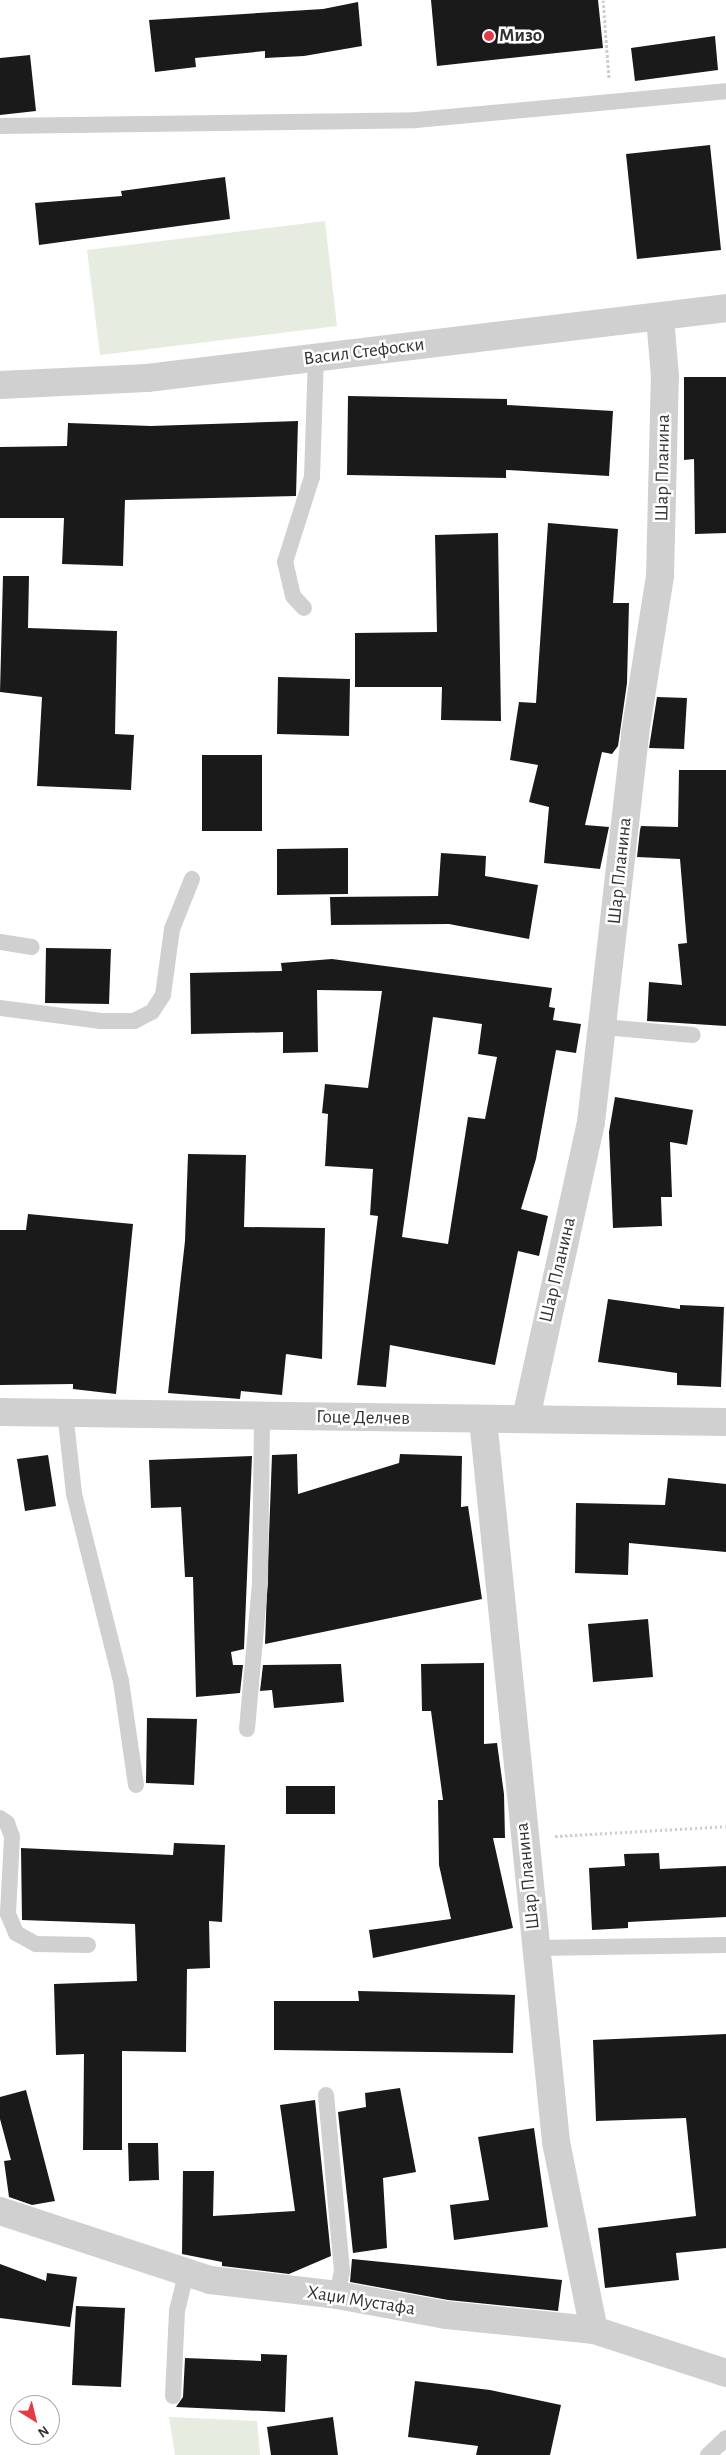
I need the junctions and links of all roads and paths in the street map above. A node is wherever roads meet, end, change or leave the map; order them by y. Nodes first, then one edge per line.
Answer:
1 (603, 0) edge
2 (726, 91) edge
3 (612, 101) junction
4 (0, 126) edge
5 (726, 308) edge
6 (660, 317) junction
7 (316, 358) junction
8 (0, 386) edge
9 (304, 608) dead end
10 (192, 879) dead end
11 (0, 942) edge
12 (32, 947) dead end
13 (0, 1008) edge
14 (604, 1027) junction
15 (693, 1035) dead end
16 (0, 1412) edge
17 (65, 1412) junction
18 (262, 1416) junction
19 (526, 1418) junction
20 (483, 1419) junction
21 (726, 1422) edge
22 (247, 1729) dead end
23 (136, 1785) dead end
24 (0, 1818) edge
25 (726, 1826) edge
26 (524, 1838) junction
27 (88, 1945) dead end
28 (726, 1945) edge
29 (535, 1948) junction
30 (326, 2095) dead end
31 (0, 2211) edge
32 (187, 2270) junction
33 (337, 2295) junction
34 (594, 2330) junction
35 (726, 2373) edge
36 (173, 2396) dead end
37 (726, 2438) edge
38 (708, 2455) edge

1 - 3 path
2 - 3 lane
3 - 4 lane
5 - 6 street, Васил Стефоски
6 - 7 street, Васил Стефоски
6 - 14 street, Шар Планина
7 - 8 street, Васил Стефоски
7 - 9 lane
10 - 13 lane
11 - 12 lane
14 - 15 lane
14 - 19 street, Шар Планина
16 - 17 street, Гоце Делчев
17 - 18 street, Гоце Делчев
17 - 23 lane
18 - 20 street, Гоце Делчев
18 - 22 lane
19 - 20 street, Гоце Делчев
19 - 21 street, Гоце Делчев
20 - 26 street, Шар Планина
24 - 27 lane
25 - 26 path
26 - 29 street, Шар Планина
28 - 29 lane
29 - 34 street, Шар Планина
30 - 33 lane
31 - 32 street, Хаџи Мустафа
32 - 33 street, Хаџи Мустафа
32 - 36 lane
33 - 34 street, Хаџи Мустафа
34 - 35 street, Хаџи Мустафа
37 - 38 lane

